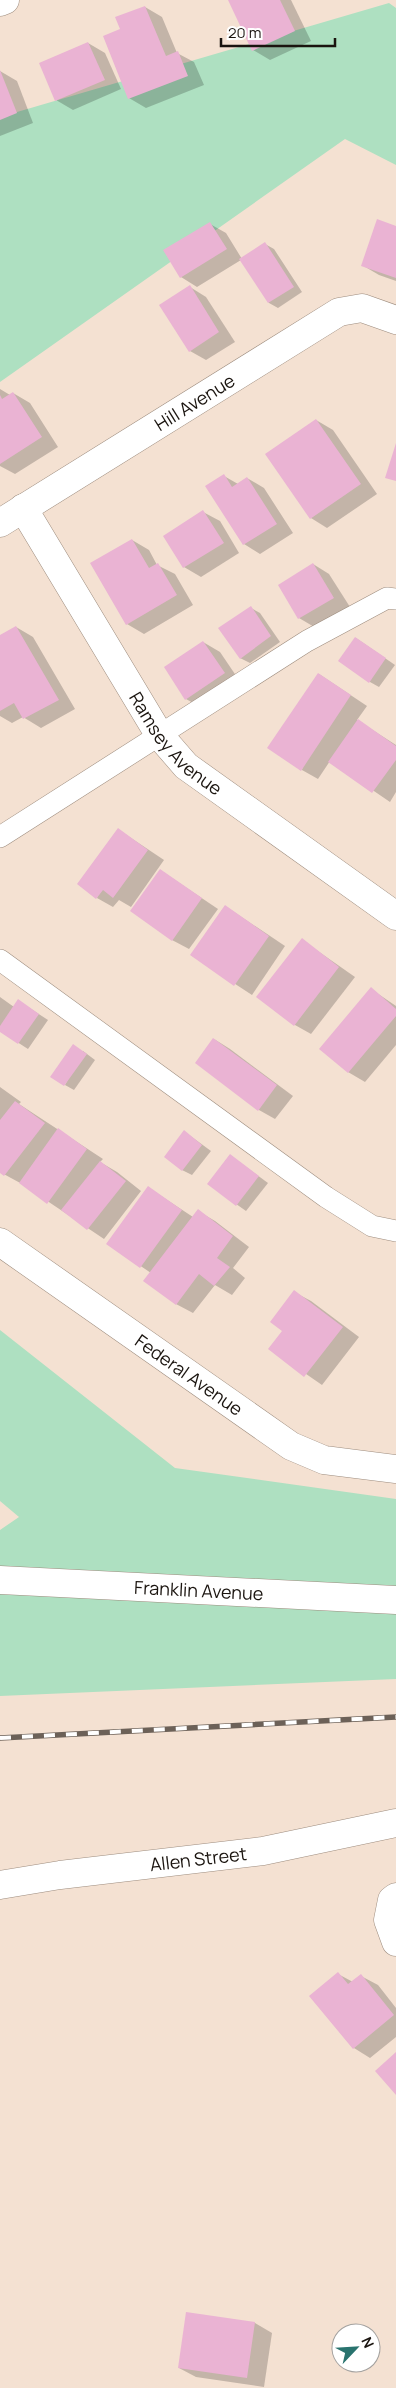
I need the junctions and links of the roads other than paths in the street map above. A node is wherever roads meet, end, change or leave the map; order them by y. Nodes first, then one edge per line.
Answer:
1 (5, 0) edge
2 (0, 2) edge
3 (396, 320) edge
4 (23, 508) junction
5 (0, 523) edge
6 (396, 599) edge
7 (160, 736) junction
8 (0, 837) edge
9 (396, 916) edge
10 (0, 960) edge
11 (396, 1232) edge
12 (0, 1242) edge
13 (396, 1469) edge
14 (0, 1580) edge
15 (396, 1600) edge
16 (396, 1823) edge
17 (0, 1885) edge
18 (396, 1897) edge
19 (396, 1942) edge

1 - 2 street
3 - 4 street, Hill Avenue
4 - 5 street, Hill Avenue
4 - 7 street, Ramsey Avenue
6 - 7 lane
7 - 8 lane
7 - 9 street, Ramsey Avenue
10 - 11 lane
12 - 13 street, Federal Avenue
14 - 15 street, Franklin Avenue
16 - 17 street, Allen Street
18 - 19 street

